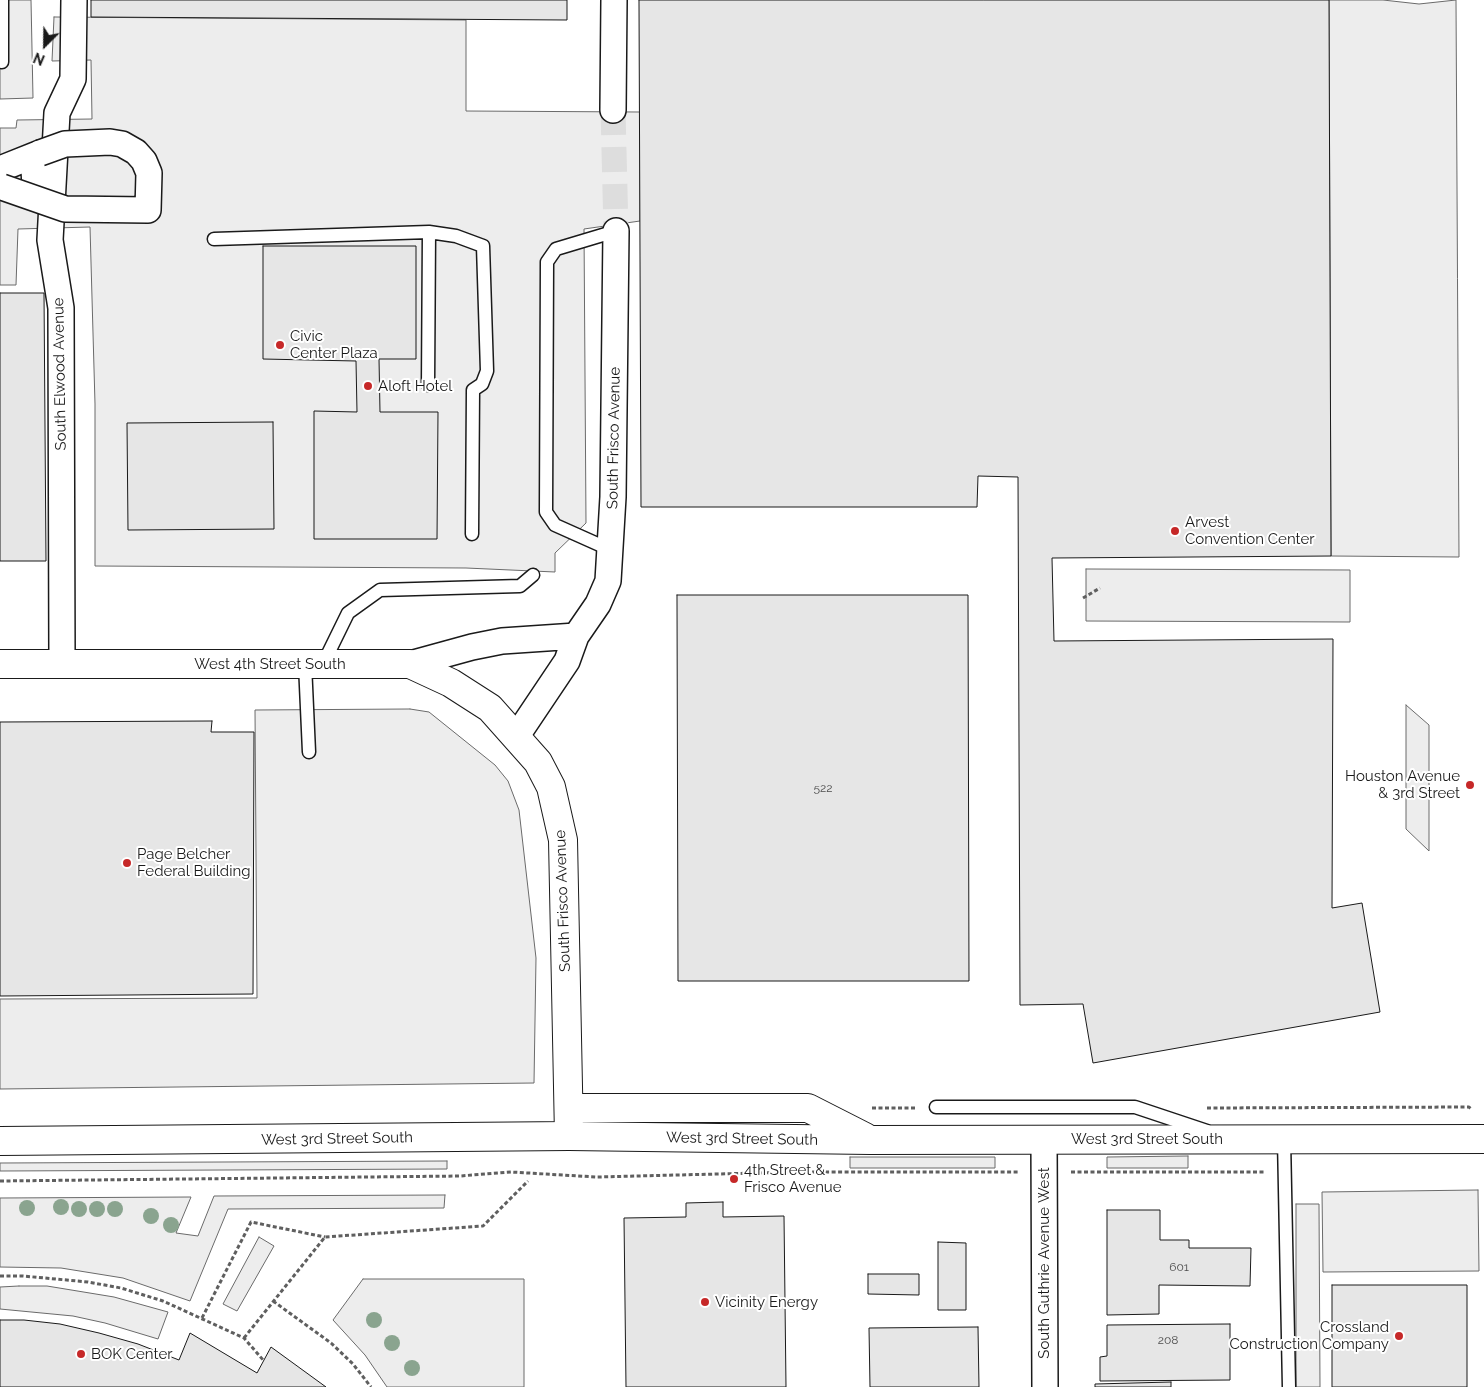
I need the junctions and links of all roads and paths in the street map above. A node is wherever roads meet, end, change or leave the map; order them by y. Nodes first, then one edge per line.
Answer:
1 (2, 0) edge
2 (74, 0) edge
3 (614, 0) edge
4 (2, 62) dead end
5 (613, 110) tunnel mouth
6 (40, 153) junction
7 (0, 169) edge
8 (0, 186) edge
9 (41, 200) junction
10 (616, 231) joint
11 (429, 232) junction
12 (214, 240) dead end
13 (428, 385) dead end
14 (472, 534) dead end
15 (611, 550) junction
16 (533, 575) dead end
17 (1100, 588) dead end
18 (1083, 598) dead end
19 (576, 636) junction
20 (0, 664) edge
21 (62, 664) junction
22 (314, 664) junction
23 (410, 664) junction
24 (516, 737) junction
25 (309, 752) dead end
26 (569, 1108) junction
27 (936, 1108) dead end
28 (1203, 1108) dead end
29 (1476, 1114) dead end
30 (569, 1136) junction
31 (1044, 1139) junction
32 (1233, 1139) junction
33 (1284, 1139) junction
34 (1484, 1139) edge
35 (870, 1140) junction
36 (0, 1141) edge
37 (1044, 1172) junction
38 (0, 1181) edge
39 (528, 1182) dead end
40 (325, 1237) junction
41 (0, 1276) edge
42 (273, 1301) junction
43 (202, 1318) junction
44 (244, 1338) junction
45 (264, 1361) dead end
46 (371, 1387) edge
47 (1045, 1387) edge
48 (1289, 1387) edge

1 - 4 lane
2 - 21 street, South Elwood Avenue
3 - 5 street
6 - 7 street
6 - 9 street
6 - 9 street, bridge
8 - 9 street, bridge
10 - 15 street, South Frisco Avenue
10 - 15 lane
11 - 12 lane
11 - 13 lane
11 - 14 lane
15 - 19 street, South Frisco Avenue
16 - 22 lane
17 - 18 path
19 - 23 street
19 - 24 street, South Frisco Avenue
20 - 21 main road, West 4th Street South
21 - 22 main road, West 4th Street South
22 - 23 main road, West 4th Street South
22 - 25 lane
23 - 24 main road, West 4th Street South
24 - 26 main road, South Frisco Avenue
26 - 30 main road, South Frisco Avenue
26 - 35 main road
27 - 32 lane
28 - 29 path, West 3rd Street South
30 - 35 main road, West 3rd Street South
30 - 36 main road, West 3rd Street South
31 - 32 main road, West 3rd Street South
31 - 35 main road, West 3rd Street South
31 - 37 street, South Guthrie Avenue West
32 - 33 main road, West 3rd Street South
33 - 34 main road, West 3rd Street South
33 - 48 lane
37 - 38 path
37 - 47 street, South Guthrie Avenue West
39 - 40 path
40 - 42 path
40 - 43 path
41 - 43 path
42 - 44 path
42 - 46 path
43 - 44 path
44 - 45 path

